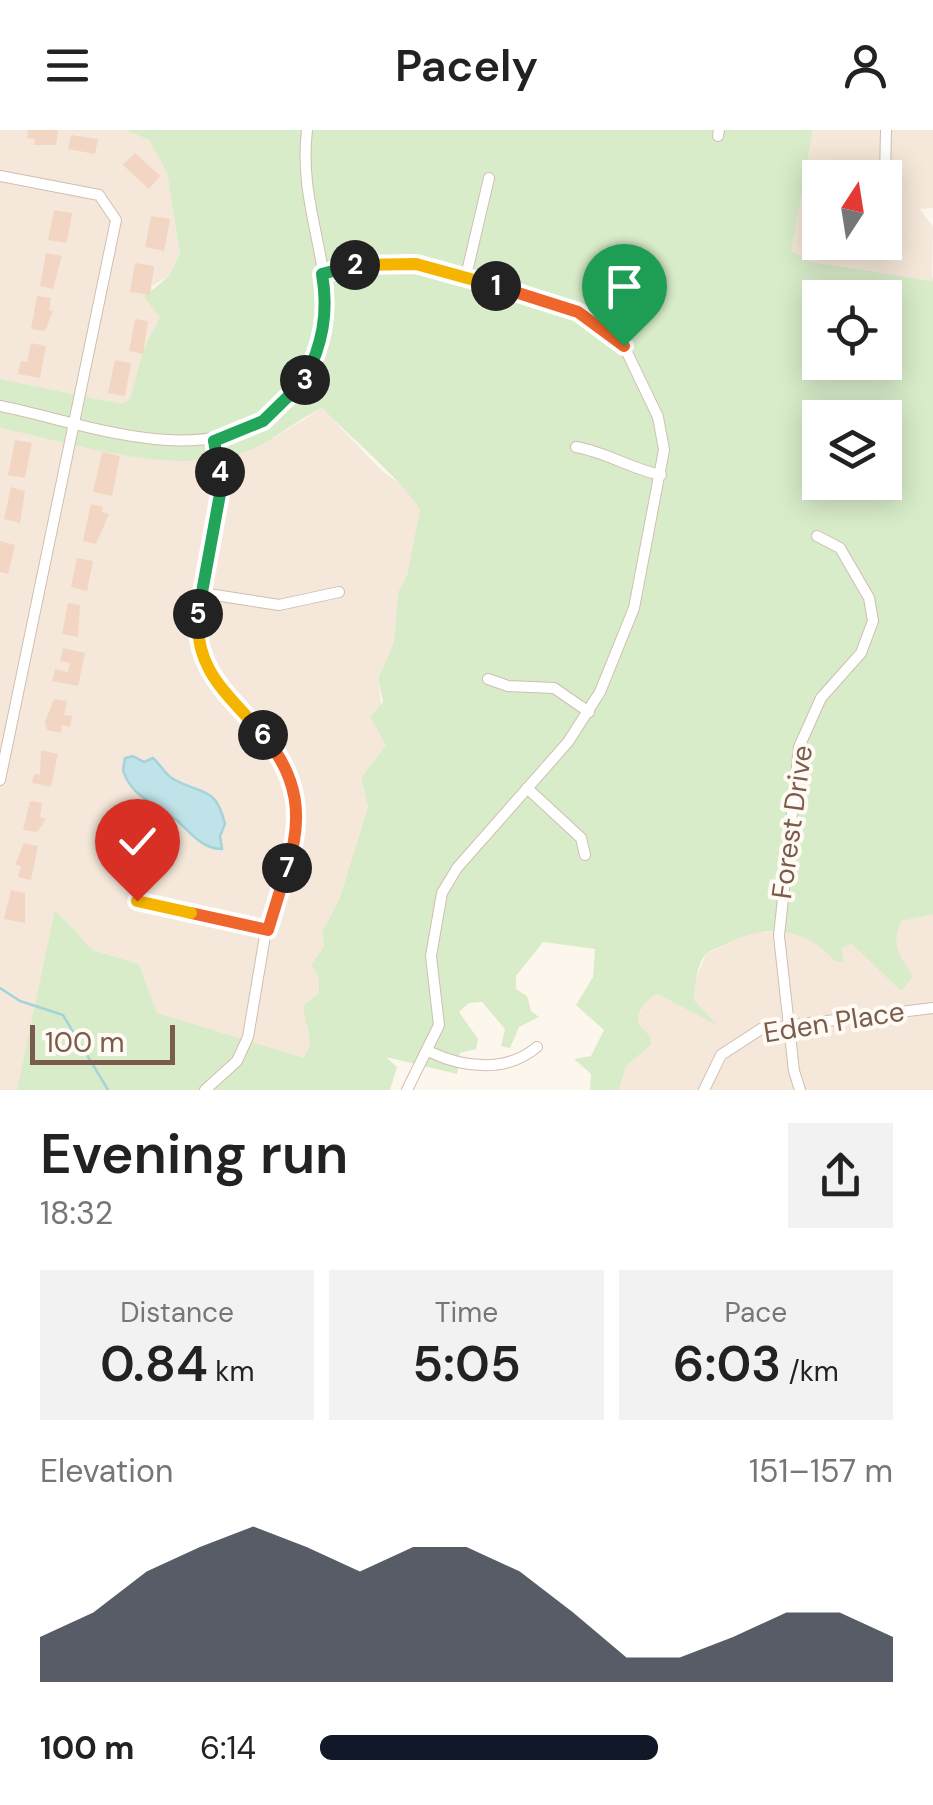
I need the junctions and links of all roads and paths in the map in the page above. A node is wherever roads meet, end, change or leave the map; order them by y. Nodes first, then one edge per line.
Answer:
1 (307, 130) edge
2 (886, 130) edge
3 (885, 160) edge
4 (0, 176) edge
5 (488, 178) dead end
6 (322, 274) junction
7 (466, 276) junction
8 (0, 406) edge
9 (74, 421) junction
10 (214, 441) junction
11 (576, 447) dead end
12 (662, 476) junction
13 (817, 536) dead end
14 (339, 592) dead end
15 (202, 593) junction
16 (488, 680) dead end
17 (588, 712) junction
18 (3, 749) edge
19 (0, 780) edge
20 (527, 788) junction
21 (585, 855) dead end
22 (137, 901) dead end
23 (268, 930) junction
24 (933, 1008) edge
25 (788, 1023) junction
26 (537, 1047) dead end
27 (430, 1052) junction
28 (206, 1090) edge
29 (407, 1090) edge
30 (704, 1090) edge
31 (800, 1090) edge

1 - 6 street
2 - 3 street
4 - 9 street
5 - 7 street
6 - 7 street
6 - 10 street
7 - 12 street
8 - 9 street
9 - 10 street
9 - 18 street
10 - 15 street
11 - 12 street
12 - 17 street
13 - 25 street, Forest Drive
14 - 15 street
15 - 23 street
16 - 17 street
17 - 20 street
18 - 19 street
20 - 21 street
20 - 27 street
22 - 23 street
23 - 28 street
24 - 25 street, Eden Place
25 - 30 street, Eden Place
25 - 31 street, Forest Drive
26 - 27 street
27 - 29 street

